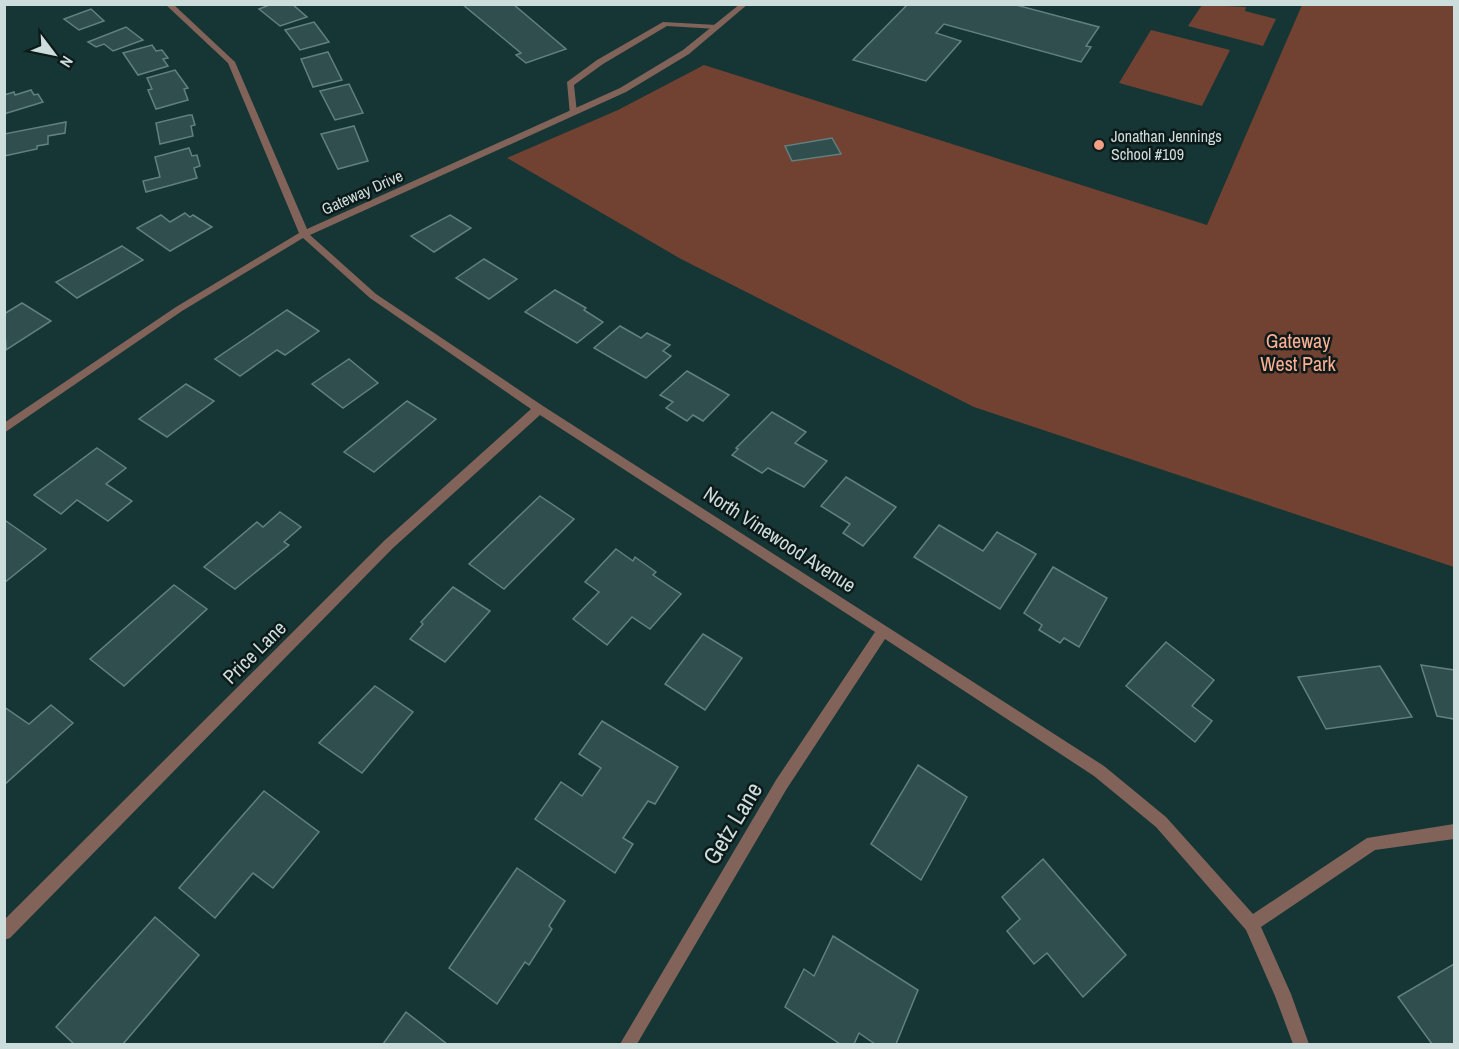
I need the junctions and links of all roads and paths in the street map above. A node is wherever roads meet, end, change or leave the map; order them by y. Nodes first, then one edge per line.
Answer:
1 (168, 4) edge
2 (745, 4) edge
3 (717, 27) junction
4 (573, 113) junction
5 (304, 234) junction
6 (539, 409) junction
7 (4, 429) edge
8 (884, 631) junction
9 (1455, 831) edge
10 (1252, 924) junction
11 (4, 932) edge
12 (628, 1044) edge
13 (1301, 1044) edge

1 - 5 street, North Vinewood Avenue
2 - 3 street, Gateway Drive
3 - 4 street, Gateway Drive
3 - 4 street
4 - 5 street, Gateway Drive
5 - 6 street, North Vinewood Avenue
5 - 7 street, Gateway Drive
6 - 8 street, North Vinewood Avenue
6 - 11 street, Price Lane
8 - 10 street, North Vinewood Avenue
8 - 12 street, Getz Lane
9 - 10 street
10 - 13 street, North Vinewood Avenue

